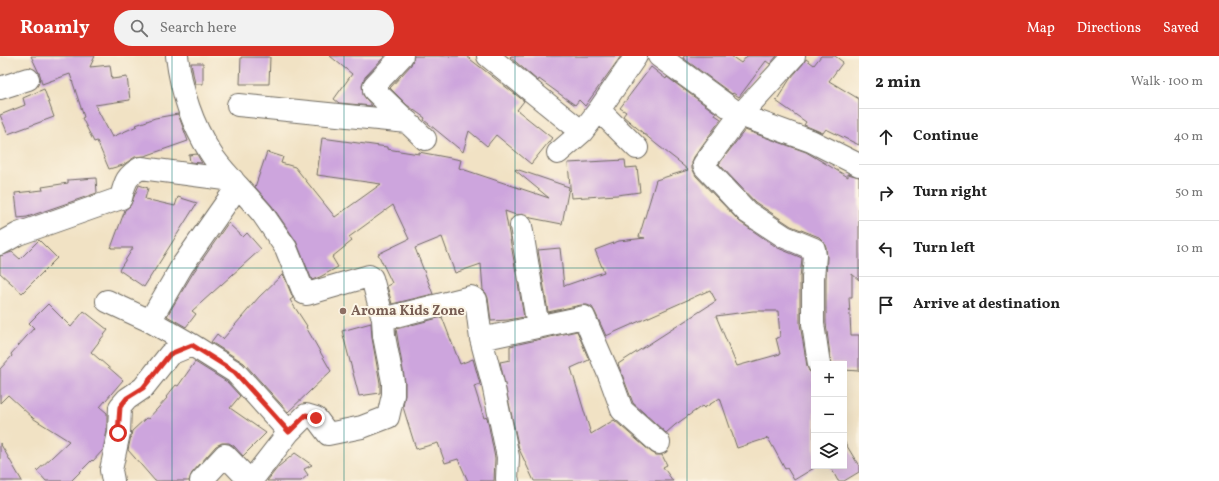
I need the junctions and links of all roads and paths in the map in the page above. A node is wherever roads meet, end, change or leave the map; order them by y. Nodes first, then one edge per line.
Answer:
1 (177, 56) edge
2 (402, 56) edge
3 (488, 56) edge
4 (636, 56) edge
5 (659, 56) edge
6 (794, 56) edge
7 (28, 79) dead end
8 (0, 88) edge
9 (238, 105) dead end
10 (599, 110) junction
11 (740, 115) junction
12 (408, 122) junction
13 (582, 132) junction
14 (425, 139) dead end
15 (638, 148) dead end
16 (558, 153) dead end
17 (859, 165) edge
18 (235, 183) junction
19 (521, 226) dead end
20 (0, 244) edge
21 (107, 301) dead end
22 (383, 319) junction
23 (150, 321) junction
24 (538, 327) junction
25 (481, 339) junction
26 (192, 345) junction
27 (819, 361) edge
28 (289, 432) junction
29 (659, 442) dead end
30 (113, 481) edge
31 (201, 481) edge
32 (250, 481) edge
33 (508, 481) edge

1 - 18 street
2 - 12 street
3 - 13 street
4 - 10 street
5 - 11 street
6 - 11 street
7 - 8 street
9 - 12 street
10 - 13 street
10 - 15 street
11 - 17 street
11 - 27 street
12 - 14 street
13 - 16 street
18 - 20 street
18 - 22 street
18 - 23 street
19 - 24 street
21 - 23 street
22 - 25 street
22 - 28 street
23 - 26 street
24 - 25 street
24 - 29 street
25 - 33 street
26 - 28 street
26 - 30 street
28 - 32 street
31 - 32 street

